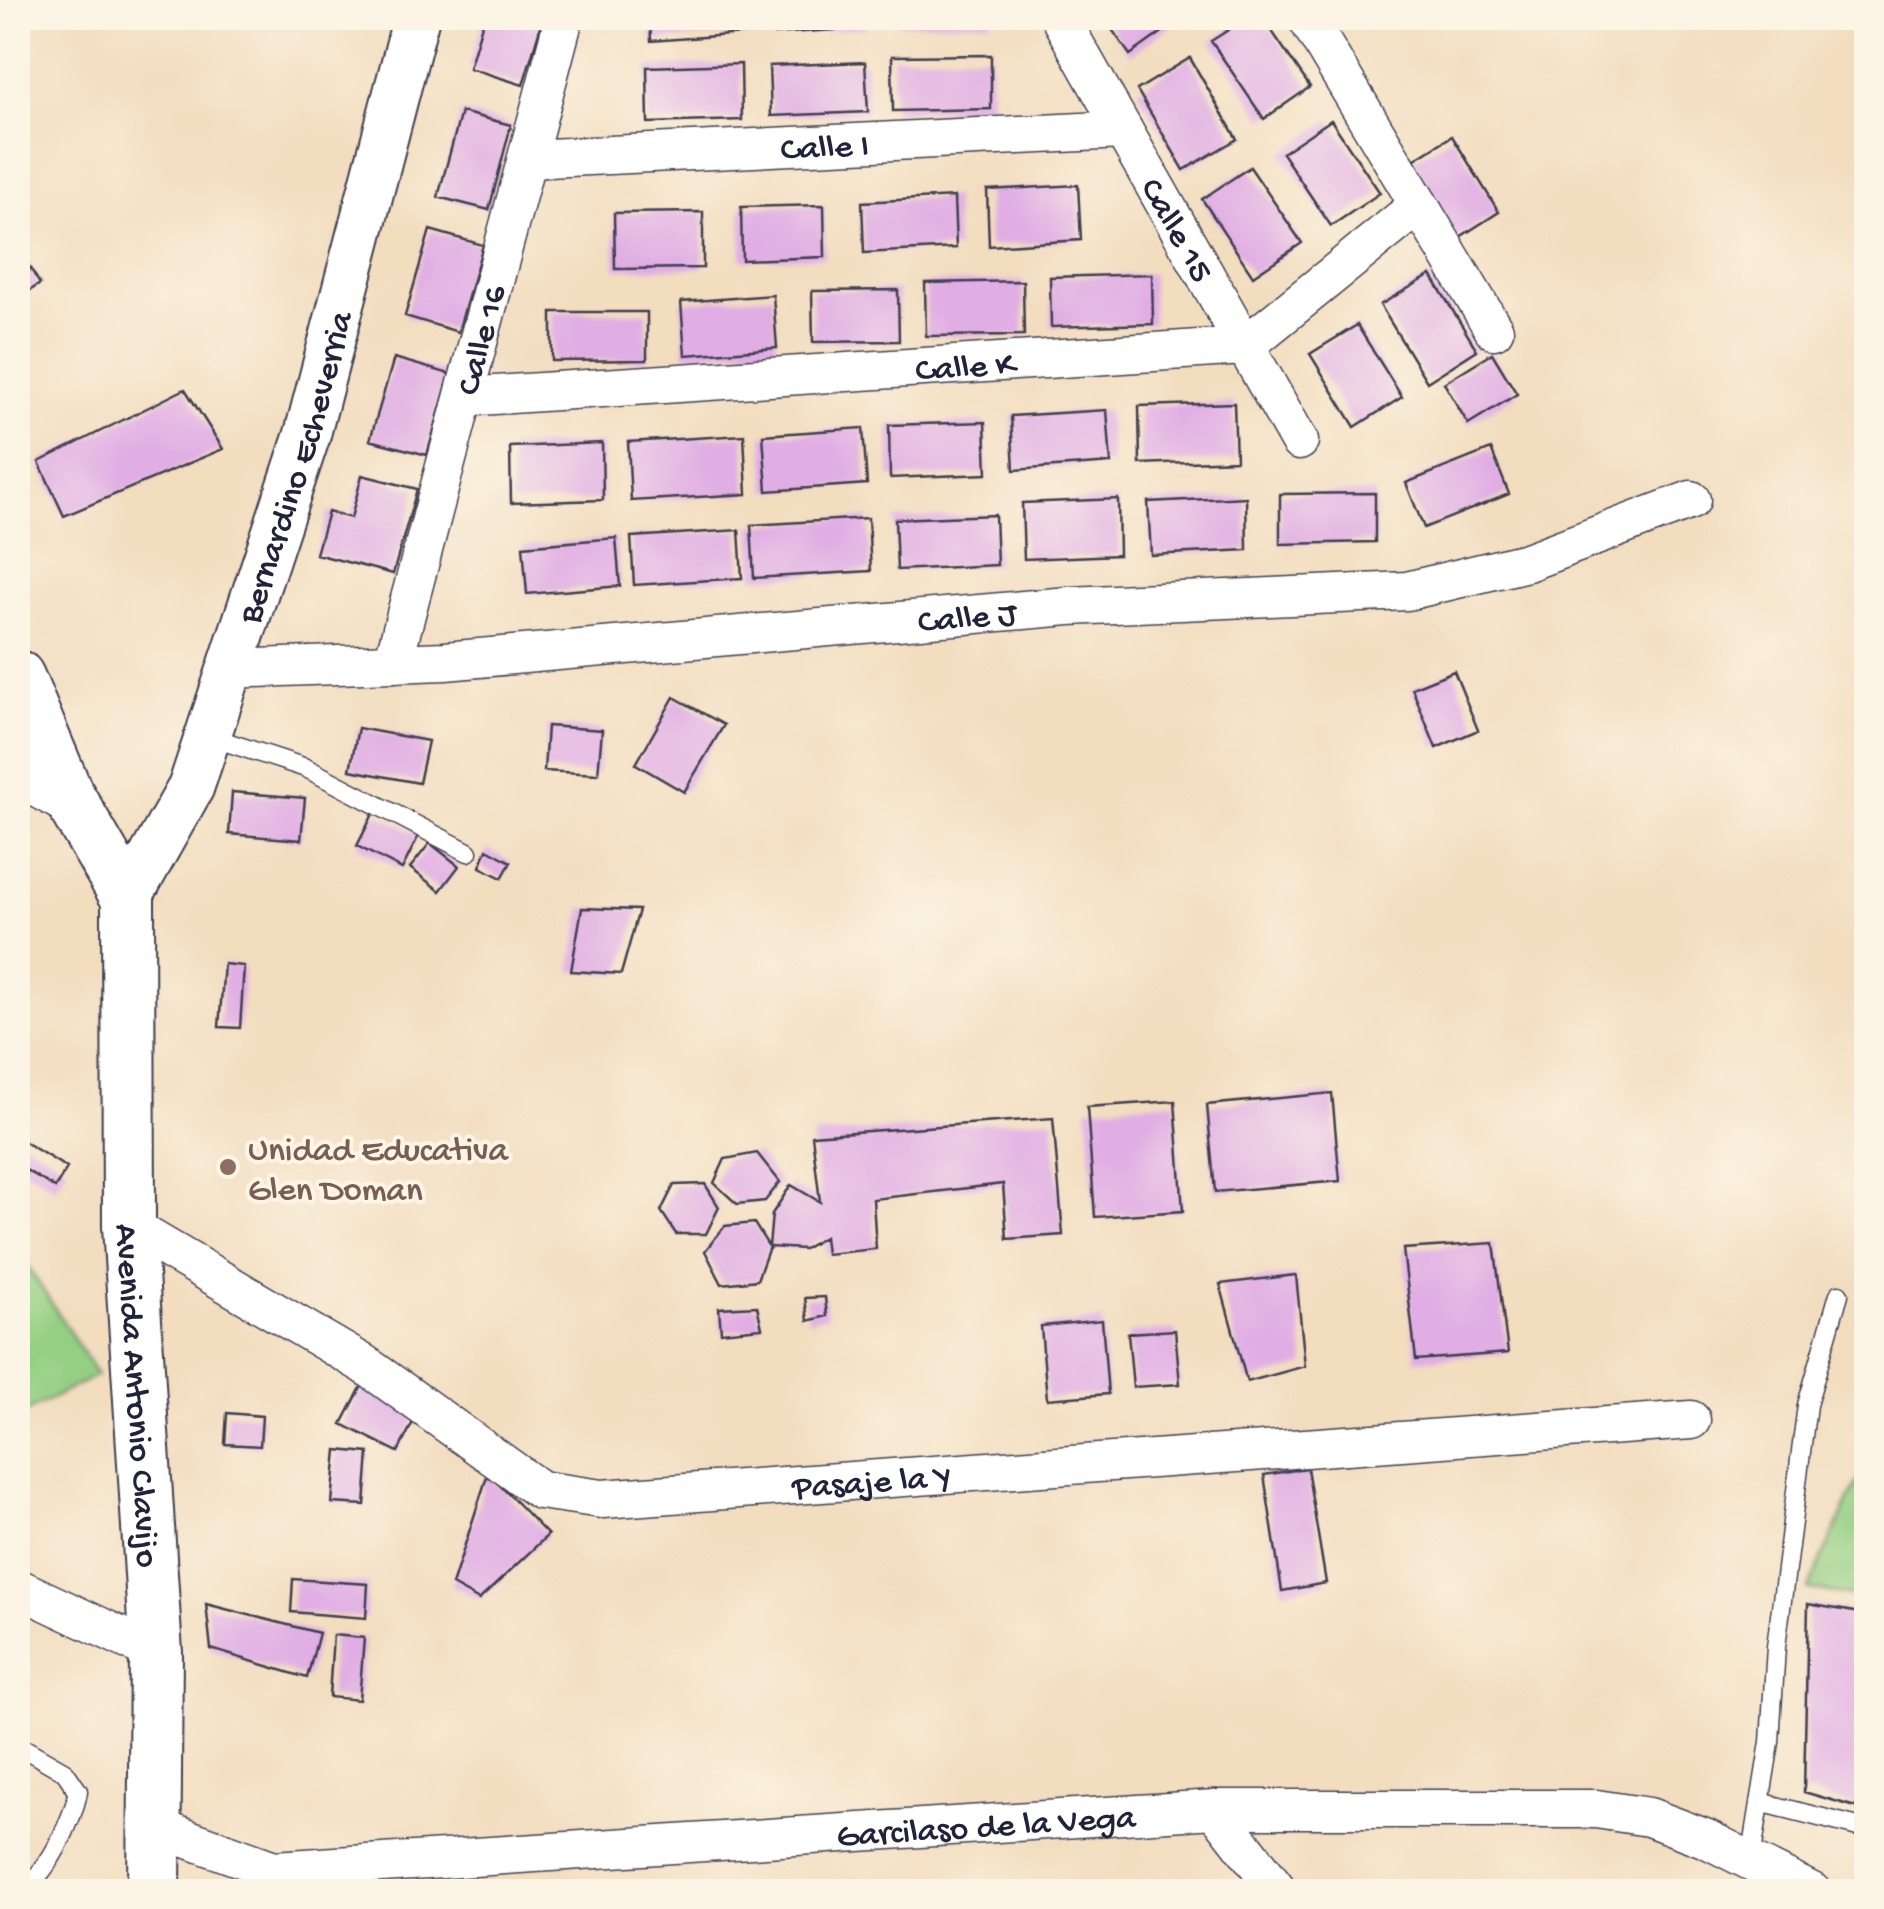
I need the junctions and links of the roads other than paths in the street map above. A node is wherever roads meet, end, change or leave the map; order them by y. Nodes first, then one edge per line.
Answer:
1 (416, 18) edge
2 (564, 18) edge
3 (1060, 18) edge
4 (1307, 18) edge
5 (1124, 130) junction
6 (527, 159) junction
7 (1419, 205) junction
8 (1494, 330) dead end
9 (1245, 346) junction
10 (464, 397) junction
11 (1299, 441) dead end
12 (1691, 500) dead end
13 (393, 663) junction
14 (229, 669) junction
15 (18, 677) edge
16 (208, 736) junction
17 (18, 778) edge
18 (77, 810) junction
19 (468, 852) dead end
20 (128, 898) junction
21 (129, 1226) junction
22 (1838, 1294) dead end
23 (1692, 1420) dead end
24 (18, 1588) edge
25 (156, 1653) junction
26 (18, 1745) edge
27 (1760, 1802) junction
28 (1215, 1809) junction
29 (153, 1826) junction
30 (1866, 1829) edge
31 (1751, 1859) junction
32 (282, 1881) edge
33 (18, 1890) edge
34 (154, 1892) edge
35 (1279, 1892) edge
36 (1812, 1892) edge

1 - 14 street, Bernardino Echeverria
2 - 6 street, Calle 16
3 - 5 street, Calle 15
4 - 7 street
5 - 6 street, Calle I
5 - 9 street, Calle 15
6 - 10 street, Calle 16
7 - 8 street
7 - 9 street
9 - 10 street, Calle K
9 - 11 street, Calle 15
10 - 13 street, Calle 16
12 - 13 street, Calle J
13 - 14 street, Calle J
14 - 16 street, Bernardino Echeverria
15 - 18 main road
16 - 19 lane
16 - 20 street, Bernardino Echeverria
17 - 18 street
18 - 20 main road
20 - 21 main road, Avenida Antonio Clavijo
21 - 23 street, Pasaje la Y
21 - 25 main road, Avenida Antonio Clavijo
22 - 27 lane
24 - 25 street
25 - 29 main road, Avenida Antonio Clavijo
26 - 33 lane
27 - 30 lane
27 - 31 lane
28 - 31 street, Garcilaso de la Vega
28 - 32 street, Garcilaso de la Vega
28 - 35 street
29 - 32 street, Garcilaso de la Vega
29 - 34 main road, Avenida Antonio Clavijo
31 - 36 street, Garcilaso de la Vega

